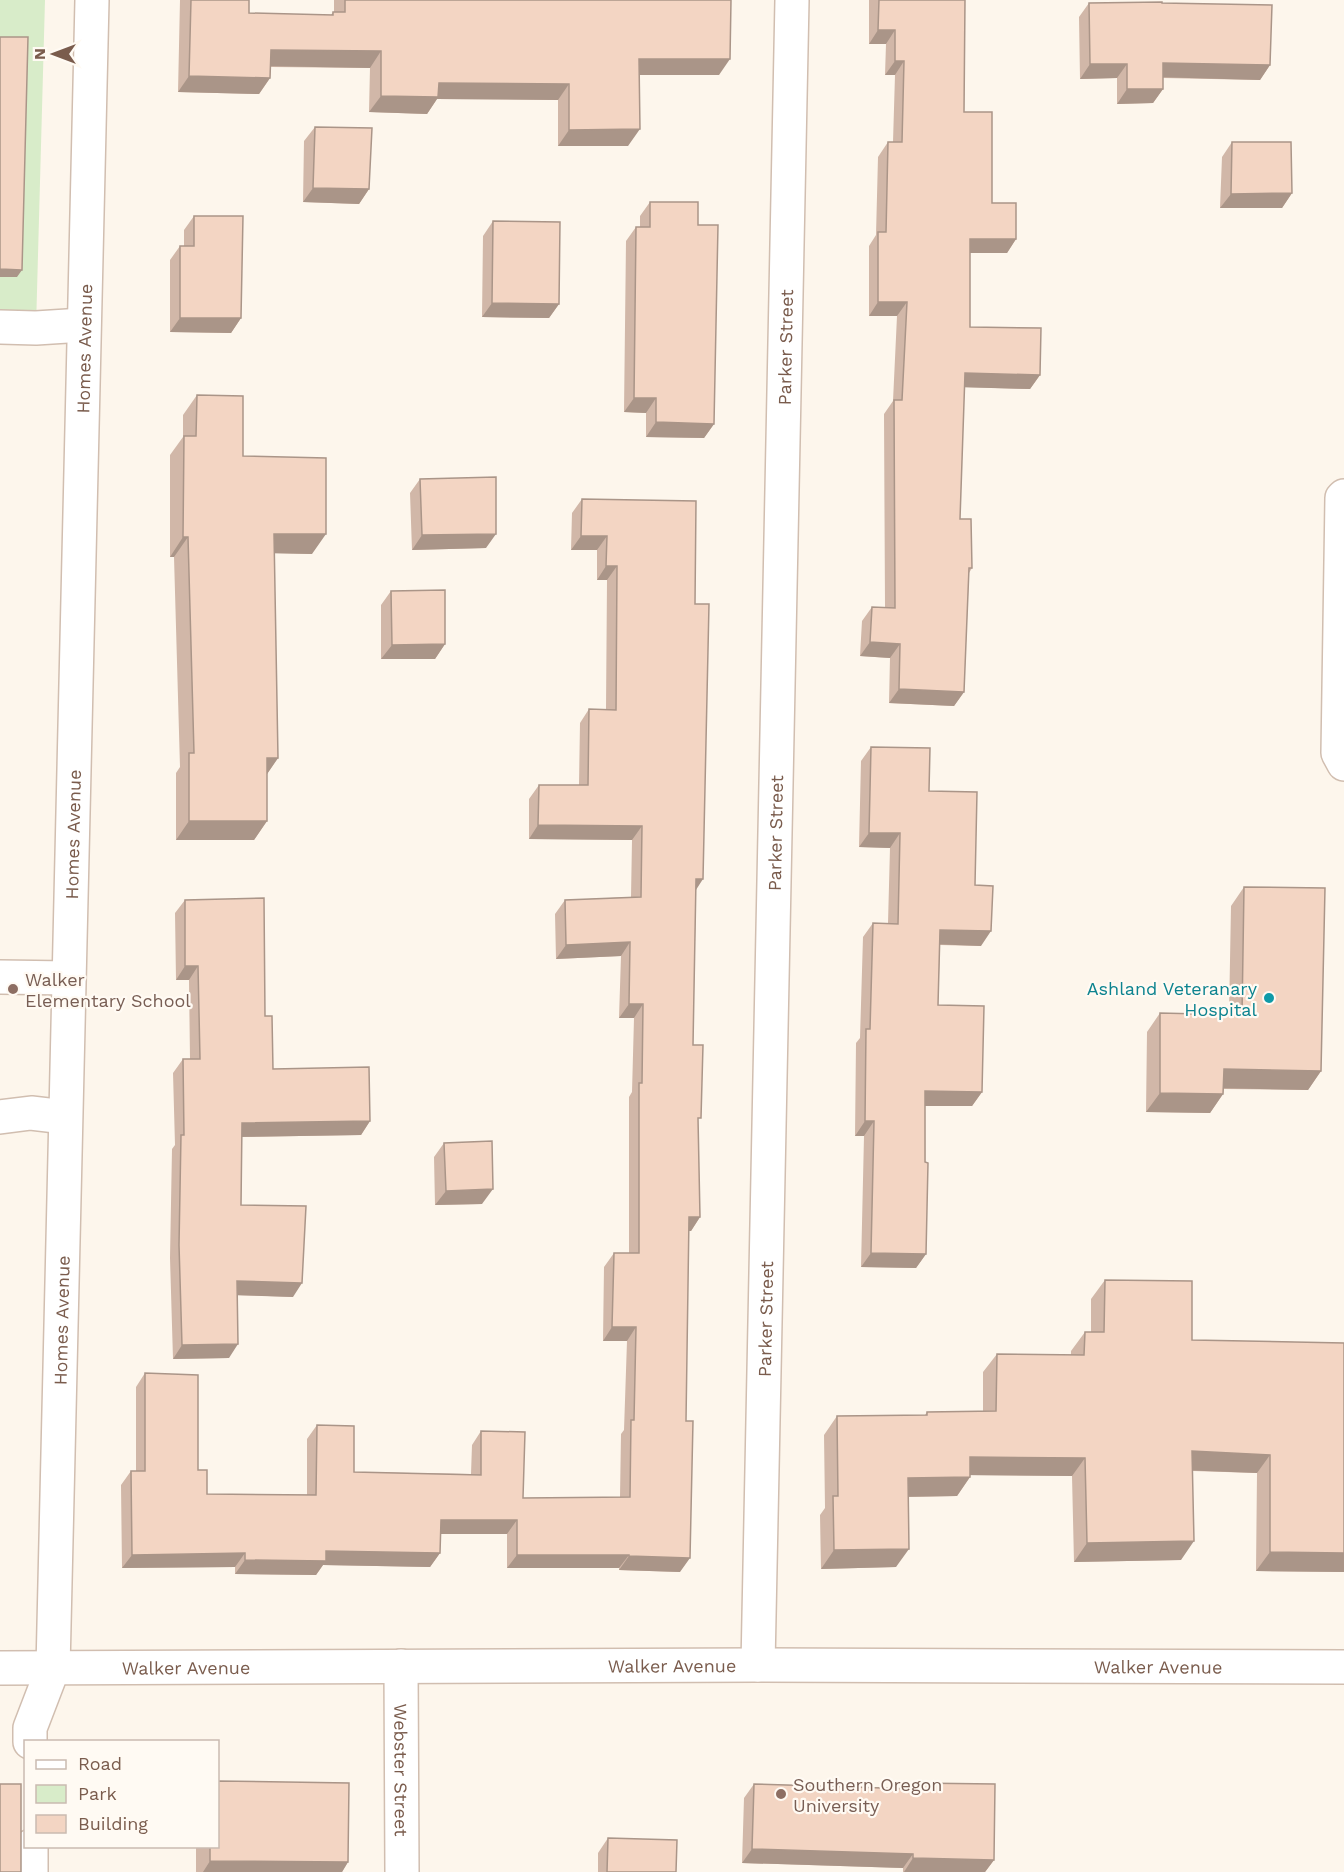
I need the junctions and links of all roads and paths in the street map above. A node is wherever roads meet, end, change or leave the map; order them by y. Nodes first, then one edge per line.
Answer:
1 (92, 0) edge
2 (792, 0) edge
3 (83, 325) junction
4 (0, 327) edge
5 (1343, 497) edge
6 (1344, 764) edge
7 (0, 977) edge
8 (69, 978) junction
9 (0, 1117) edge
10 (65, 1117) junction
11 (758, 1665) junction
12 (401, 1666) junction
13 (1344, 1667) edge
14 (0, 1668) edge
15 (53, 1668) junction
16 (30, 1740) edge
17 (31, 1848) edge
18 (31, 1872) edge
19 (402, 1872) edge

1 - 3 street, Homes Avenue
2 - 11 street, Parker Street
3 - 4 street
3 - 8 street, Homes Avenue
5 - 6 street
7 - 8 street
8 - 10 street, Homes Avenue
9 - 10 street
10 - 15 street, Homes Avenue
11 - 12 street, Walker Avenue
11 - 13 street, Walker Avenue
12 - 15 street, Walker Avenue
12 - 19 street, Webster Street
14 - 15 street, Walker Avenue
15 - 16 street, Homes Avenue
17 - 18 street

